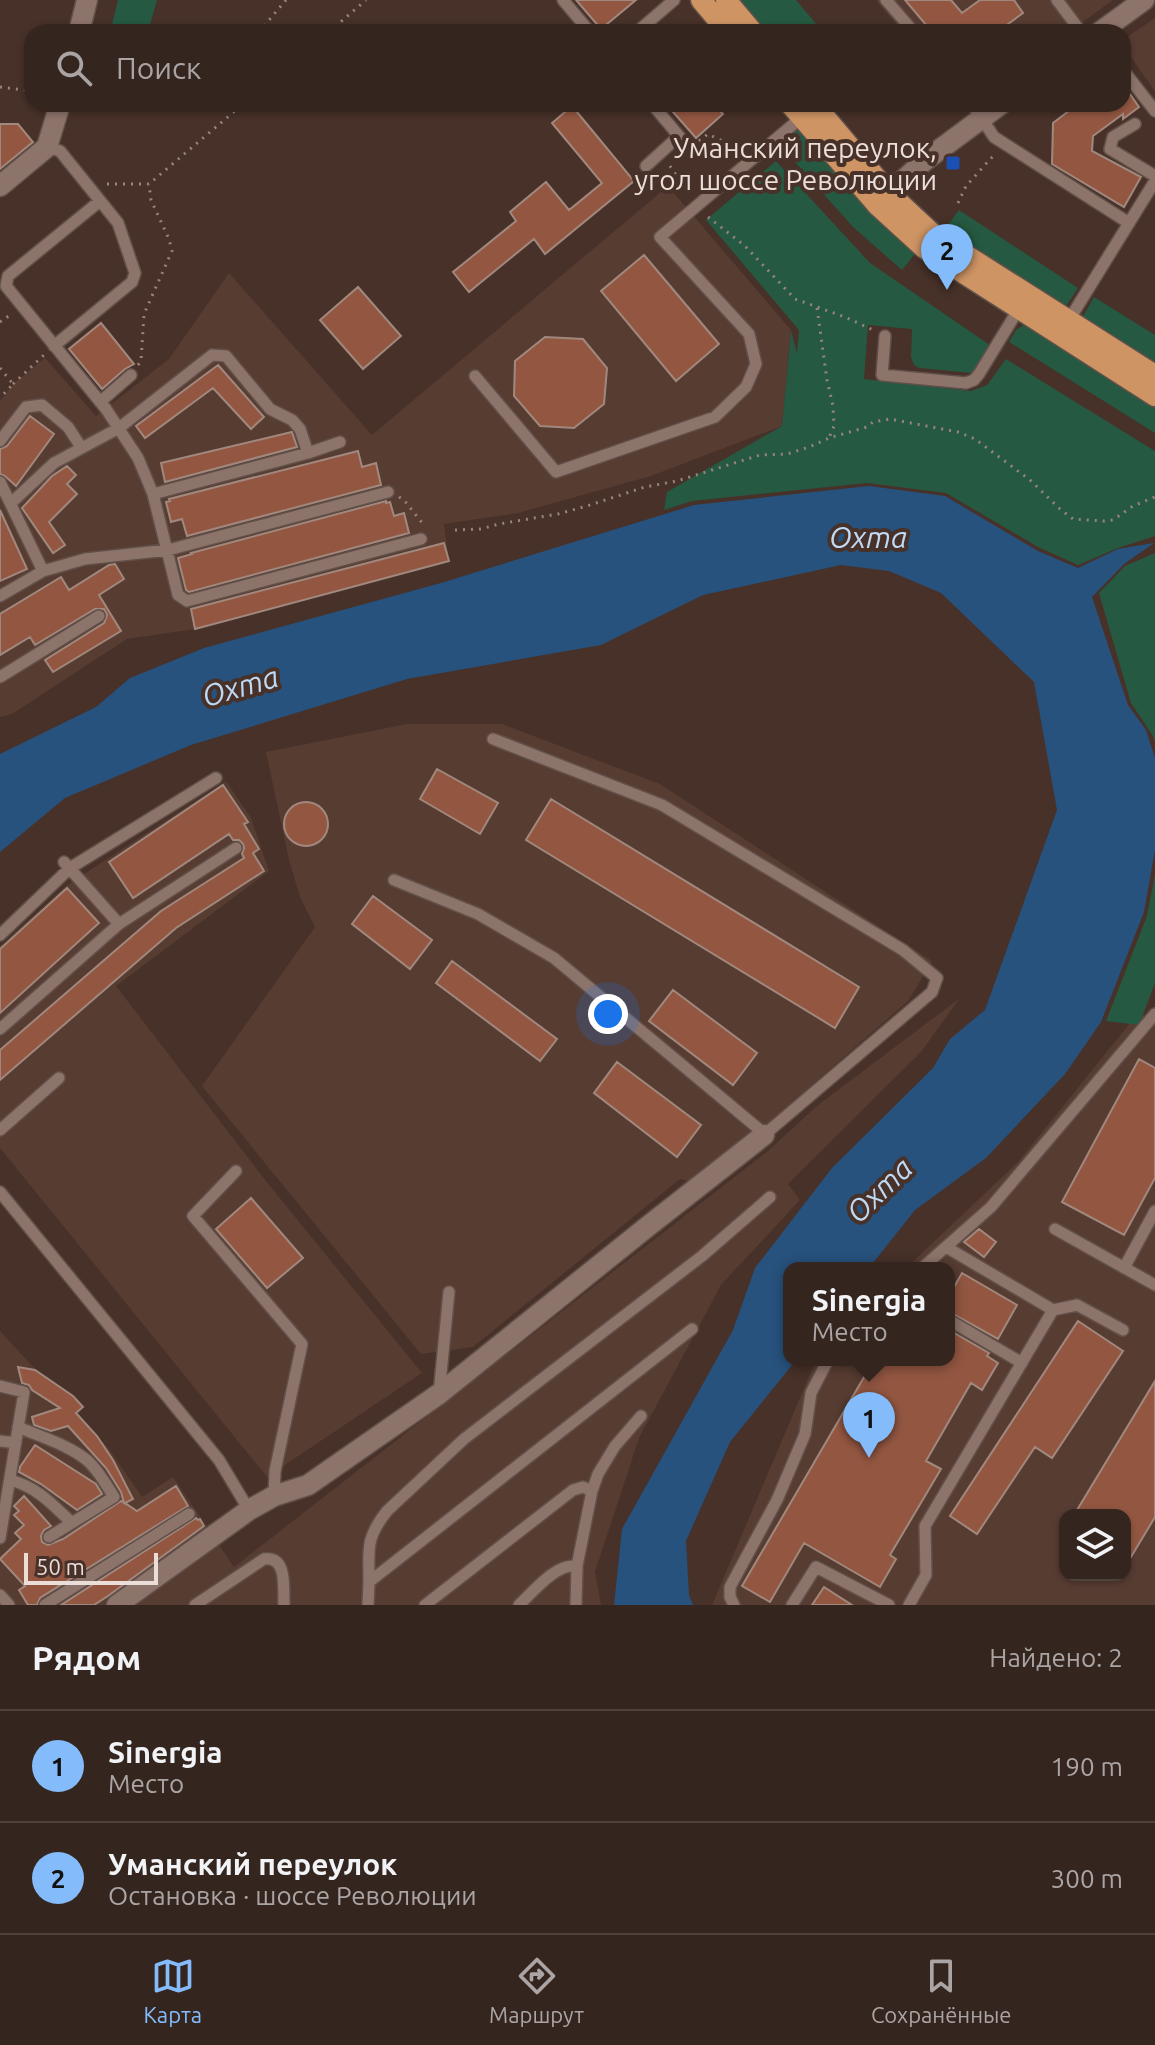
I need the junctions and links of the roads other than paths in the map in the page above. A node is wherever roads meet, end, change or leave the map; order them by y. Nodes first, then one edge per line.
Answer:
1 (87, 0) edge
2 (563, 0) edge
3 (674, 0) edge
4 (701, 0) edge
5 (726, 0) edge
6 (886, 0) edge
7 (1057, 0) edge
8 (1144, 0) edge
9 (81, 24) edge
10 (583, 24) edge
11 (646, 24) edge
12 (721, 24) edge
13 (746, 24) edge
14 (907, 24) edge
15 (1075, 24) edge
16 (1111, 24) edge
17 (1131, 80) edge
18 (1155, 111) edge
19 (58, 112) edge
20 (659, 112) edge
21 (798, 112) edge
22 (806, 112) edge
23 (976, 112) edge
24 (978, 112) edge
25 (1135, 124) dead end
26 (679, 136) junction
27 (47, 147) junction
28 (689, 148) road end
29 (646, 166) dead end
30 (1155, 178) edge
31 (0, 186) edge
32 (883, 199) junction
33 (100, 201) junction
34 (1129, 223) junction
35 (1018, 310) junction
36 (1069, 320) junction
37 (885, 336) road end
38 (54, 346) junction
39 (131, 375) road end
40 (1155, 375) edge
41 (475, 376) dead end
42 (1155, 396) edge
43 (100, 402) junction
44 (119, 428) junction
45 (0, 441) edge
46 (340, 442) dead end
47 (81, 447) junction
48 (308, 453) junction
49 (0, 482) edge
50 (388, 492) road end
51 (153, 494) junction
52 (11, 503) junction
53 (421, 539) road end
54 (168, 550) junction
55 (43, 571) junction
56 (1, 593) edge
57 (99, 616) dead end
58 (0, 677) edge
59 (493, 739) dead end
60 (216, 778) dead end
61 (236, 848) dead end
62 (67, 865) junction
63 (394, 880) dead end
64 (119, 924) junction
65 (0, 935) edge
66 (1155, 1014) edge
67 (0, 1029) edge
68 (59, 1078) dead end
69 (0, 1130) edge
70 (764, 1135) junction
71 (236, 1171) dead end
72 (0, 1192) edge
73 (770, 1197) dead end
74 (1155, 1211) edge
75 (1055, 1229) dead end
76 (946, 1247) junction
77 (929, 1262) edge
78 (1124, 1268) junction
79 (1155, 1285) edge
80 (449, 1292) dead end
81 (1053, 1310) junction
82 (955, 1324) edge
83 (692, 1329) dead end
84 (1123, 1330) dead end
85 (1022, 1363) junction
86 (825, 1366) edge
87 (0, 1386) edge
88 (439, 1394) junction
89 (641, 1416) dead end
90 (18, 1427) junction
91 (0, 1441) edge
92 (16, 1443) junction
93 (10, 1480) junction
94 (592, 1491) junction
95 (4, 1495) edge
96 (274, 1496) junction
97 (249, 1510) junction
98 (189, 1514) dead end
99 (72, 1523) junction
100 (49, 1537) dead end
101 (0, 1538) edge
102 (577, 1566) junction
103 (369, 1582) junction
104 (0, 1595) edge
105 (9, 1605) edge
106 (45, 1605) edge
107 (117, 1605) edge
108 (195, 1605) edge
109 (284, 1605) edge
110 (368, 1605) edge
111 (425, 1605) edge
112 (519, 1605) edge
113 (576, 1605) edge
114 (734, 1605) edge
115 (792, 1605) edge
116 (889, 1605) edge
117 (909, 1605) edge

1 - 9 street
2 - 10 lane
3 - 11 lane
4 - 12 main road
5 - 13 main road
6 - 14 lane
7 - 15 lane
8 - 16 street
17 - 18 lane
19 - 27 street
20 - 26 lane
21 - 41 lane
22 - 32 main road
23 - 32 street
24 - 34 lane
25 - 30 lane
26 - 28 lane
26 - 29 lane
27 - 31 street
27 - 33 lane
30 - 34 lane
32 - 35 main road
32 - 36 main road
33 - 38 lane
33 - 38 lane
34 - 36 lane
35 - 37 lane
35 - 42 main road
36 - 40 main road
38 - 43 lane
39 - 43 lane
43 - 44 lane
44 - 47 lane
44 - 48 lane
44 - 51 lane
45 - 47 lane
46 - 48 lane
47 - 52 lane
48 - 51 lane
49 - 52 lane
50 - 54 lane
51 - 54 lane
52 - 55 lane
53 - 54 lane
54 - 55 lane
55 - 56 lane
57 - 58 lane
59 - 70 lane
60 - 62 lane
61 - 64 lane
62 - 64 lane
62 - 65 lane
63 - 70 lane
64 - 67 lane
66 - 76 lane
68 - 69 lane
70 - 88 street
71 - 96 lane
72 - 97 lane
73 - 103 lane
74 - 78 lane
75 - 78 lane
76 - 77 lane
76 - 81 lane
78 - 79 lane
80 - 88 lane
81 - 84 lane
81 - 85 lane
82 - 85 lane
83 - 103 lane
85 - 117 lane
86 - 114 lane
87 - 90 lane
88 - 96 street
89 - 94 lane
90 - 92 lane
90 - 99 lane
91 - 92 lane
92 - 93 lane
93 - 95 lane
93 - 99 lane
94 - 102 lane
94 - 111 lane
95 - 101 lane
96 - 97 street
97 - 107 street
98 - 106 lane
99 - 100 lane
102 - 112 lane
102 - 113 lane
103 - 110 lane
104 - 105 lane
108 - 109 lane
115 - 116 lane

